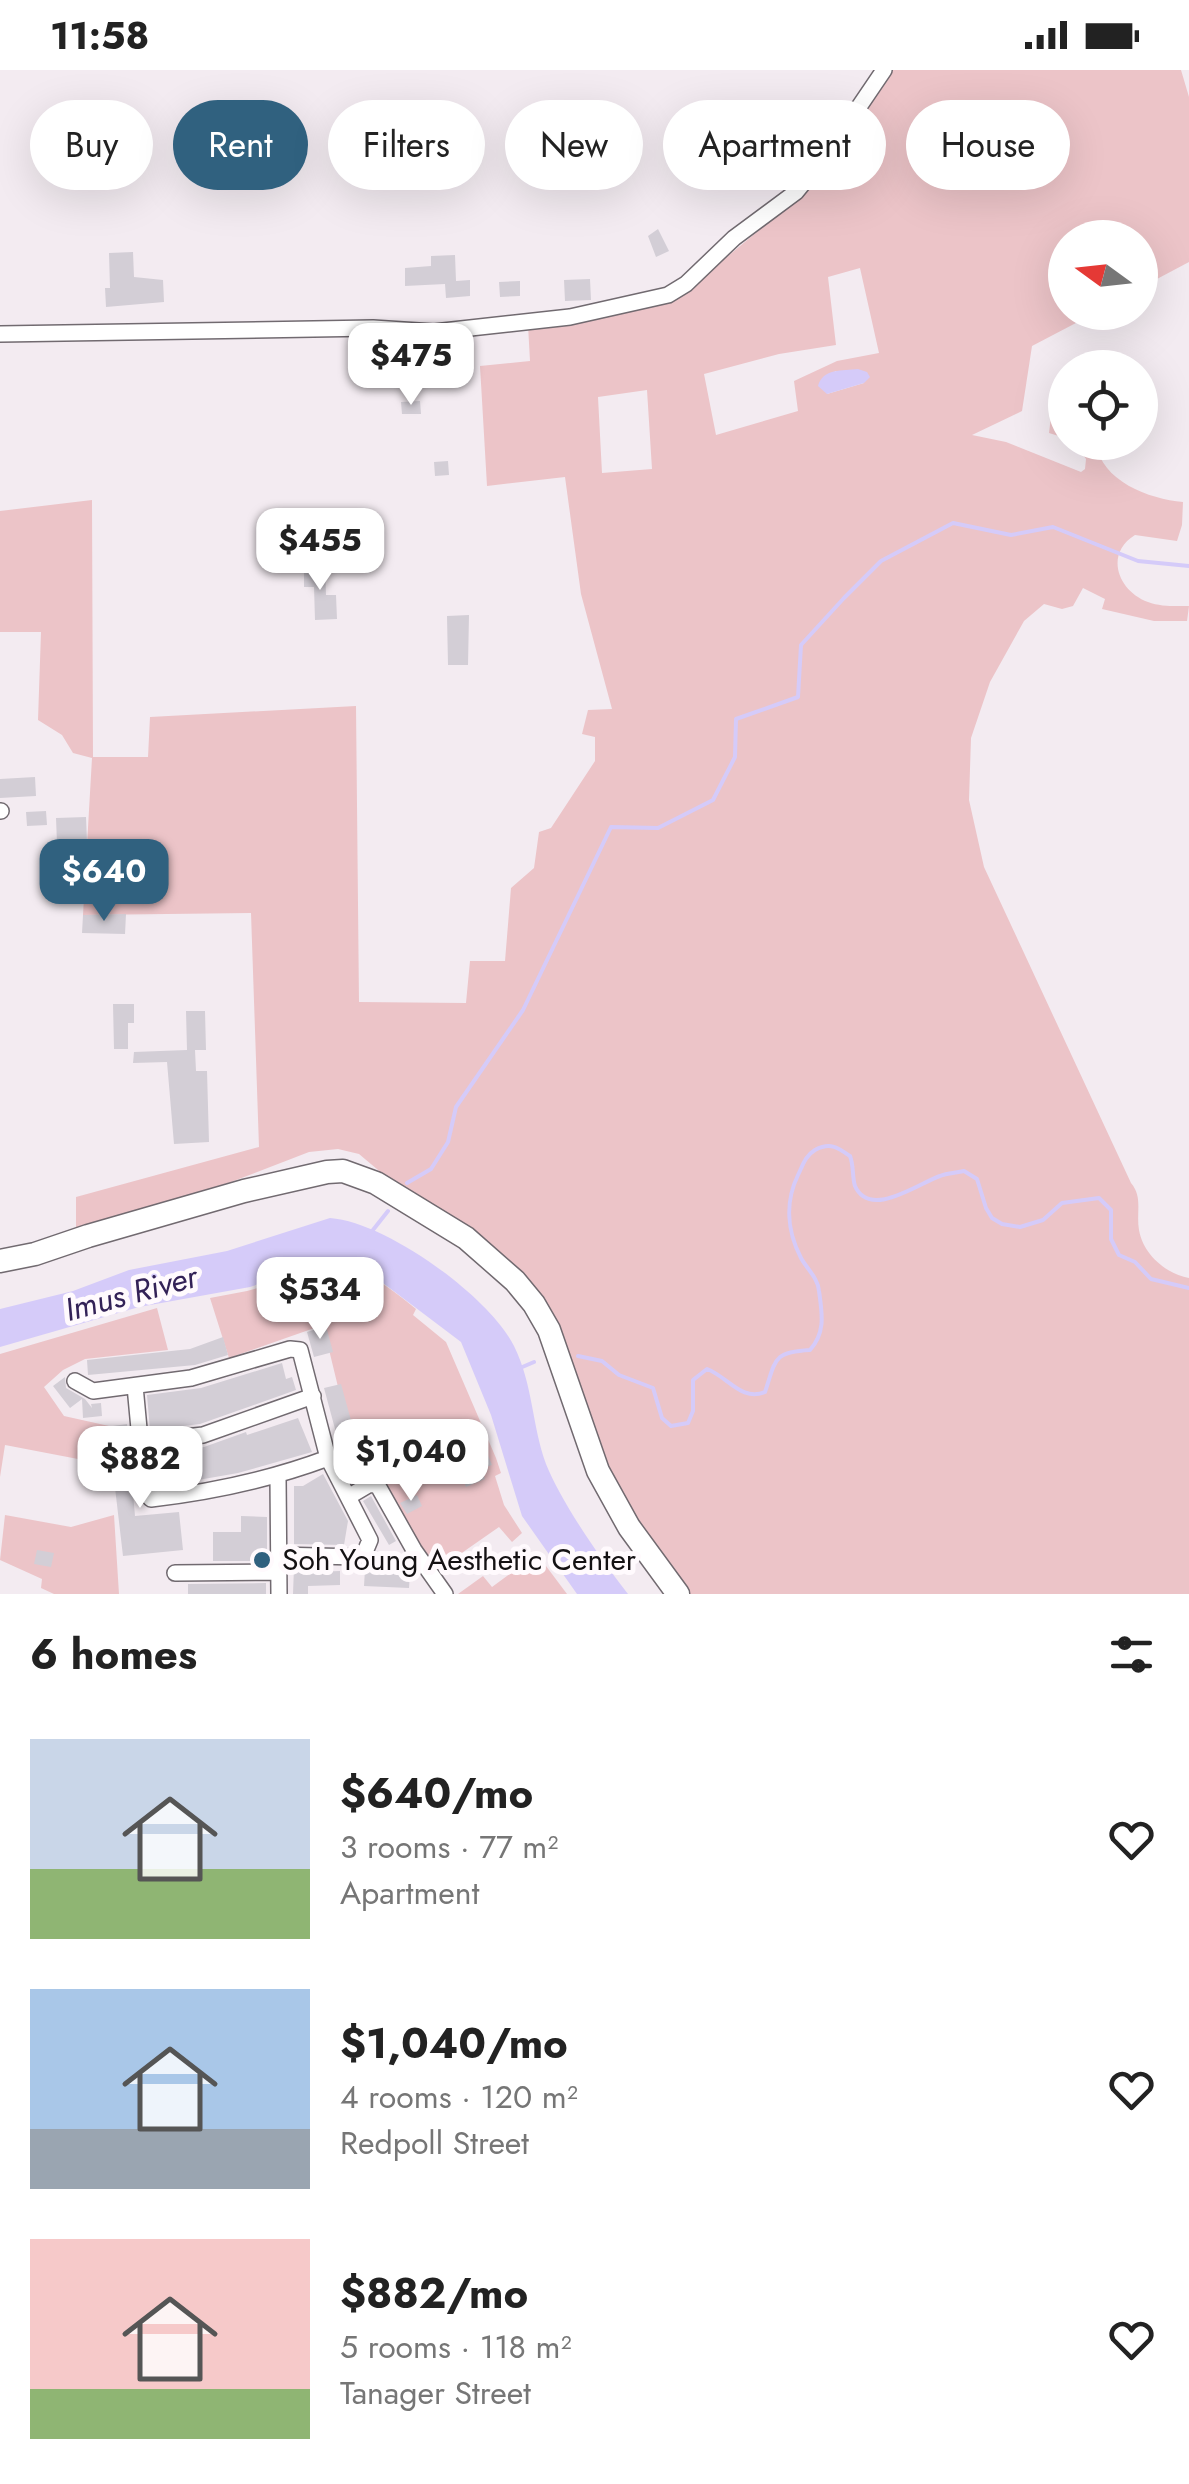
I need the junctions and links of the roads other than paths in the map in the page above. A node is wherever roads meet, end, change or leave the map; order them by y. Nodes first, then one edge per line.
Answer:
1 (884, 70) edge
2 (0, 334) edge
3 (0, 1261) edge
4 (76, 1381) dead end
5 (135, 1386) junction
6 (313, 1396) junction
7 (141, 1442) junction
8 (328, 1458) junction
9 (278, 1476) junction
10 (348, 1497) junction
11 (279, 1564) junction
12 (175, 1572) dead end
13 (279, 1594) edge
14 (445, 1594) edge
15 (678, 1594) edge

1 - 2 street
3 - 15 main road
4 - 5 street
5 - 6 street
5 - 7 street
6 - 7 street
6 - 8 street
7 - 9 street
8 - 9 street
8 - 10 street
9 - 11 street
10 - 11 street
10 - 14 street
11 - 12 street
11 - 13 street

